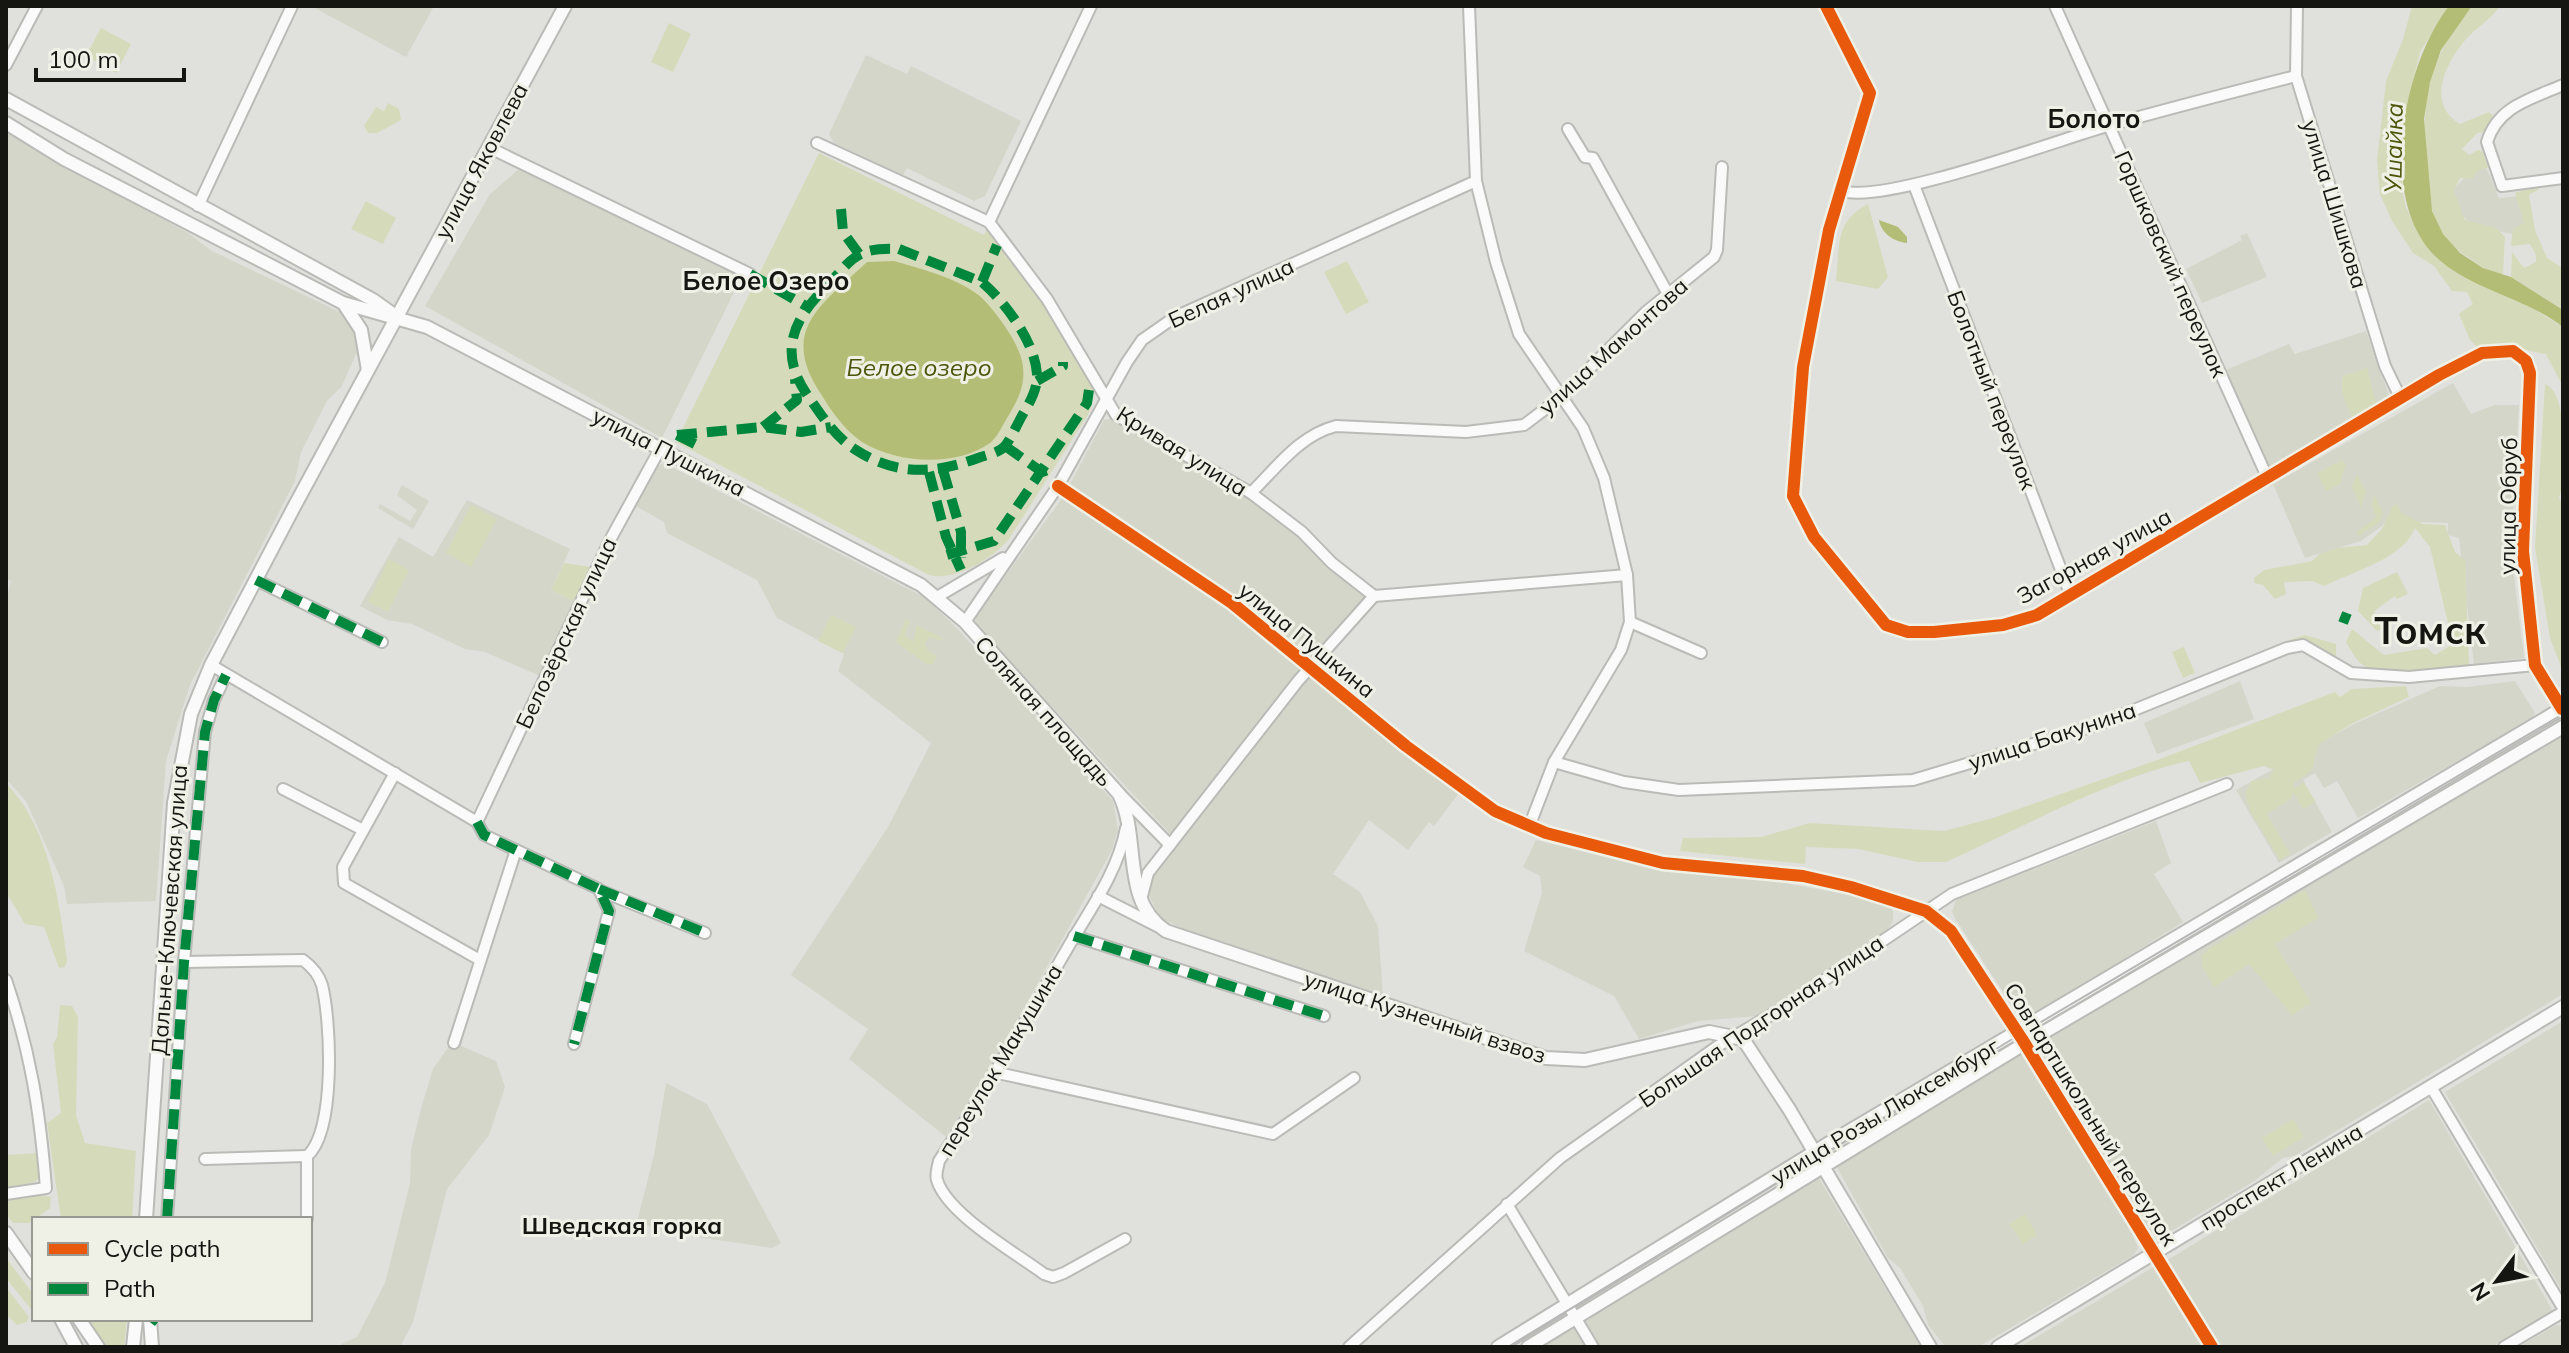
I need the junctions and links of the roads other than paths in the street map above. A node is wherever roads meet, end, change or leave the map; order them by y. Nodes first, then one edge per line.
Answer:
1 (37, 6) edge
2 (292, 6) edge
3 (565, 6) edge
4 (1091, 6) edge
5 (1469, 6) edge
6 (1826, 6) edge
7 (2055, 6) edge
8 (2297, 6) edge
9 (6, 65) edge
10 (2296, 76) junction
11 (2563, 85) edge
12 (6, 99) edge
13 (6, 123) edge
14 (2109, 125) junction
15 (1568, 129) dead end
16 (817, 143) dead end
17 (488, 147) junction
18 (1722, 167) dead end
19 (2563, 178) edge
20 (1476, 181) junction
21 (1914, 185) junction
22 (1843, 191) junction
23 (198, 206) junction
24 (989, 222) junction
25 (750, 274) dead end
26 (1668, 294) junction
27 (343, 303) junction
28 (397, 317) junction
29 (2513, 351) joint
30 (368, 370) junction
31 (1561, 397) junction
32 (2400, 397) junction
33 (1106, 401) junction
34 (661, 447) junction
35 (2268, 479) junction
36 (1058, 486) junction
37 (1251, 493) junction
38 (1008, 555) junction
39 (1627, 575) junction
40 (256, 580) junction
41 (1374, 596) junction
42 (2071, 596) junction
43 (937, 597) junction
44 (965, 622) junction
45 (1630, 622) junction
46 (382, 642) dead end
47 (1701, 653) dead end
48 (211, 665) junction
49 (2535, 665) junction
50 (1310, 668) junction
51 (226, 675) junction
52 (2563, 709) edge
53 (2563, 727) edge
54 (1554, 762) junction
55 (395, 773) junction
56 (2227, 784) dead end
57 (283, 789) dead end
58 (1119, 794) junction
59 (1128, 817) junction
60 (477, 822) junction
61 (1529, 827) junction
62 (363, 830) junction
63 (1170, 845) junction
64 (516, 850) junction
65 (599, 889) junction
66 (1098, 896) junction
67 (1144, 909) junction
68 (1926, 911) junction
69 (1166, 931) junction
70 (705, 933) dead end
71 (1074, 936) junction
72 (480, 960) junction
73 (184, 962) junction
74 (6, 980) edge
75 (2563, 1007) edge
76 (12, 1015) edge
77 (1324, 1016) dead end
78 (2017, 1031) junction
79 (1736, 1036) junction
80 (454, 1043) dead end
81 (574, 1044) dead end
82 (2024, 1044) junction
83 (998, 1073) junction
84 (1354, 1078) dead end
85 (2431, 1087) junction
86 (1815, 1152) junction
87 (307, 1156) junction
88 (205, 1159) dead end
89 (1823, 1166) junction
90 (6, 1194) edge
91 (1507, 1204) junction
92 (146, 1217) edge
93 (167, 1217) edge
94 (307, 1217) edge
95 (6, 1233) edge
96 (1125, 1239) dead end
97 (2155, 1253) junction
98 (32, 1268) edge
99 (1568, 1306) junction
100 (2563, 1310) edge
101 (1576, 1319) junction
102 (62, 1321) edge
103 (80, 1321) edge
104 (136, 1321) edge
105 (152, 1321) edge
106 (76, 1347) edge
107 (98, 1347) edge
108 (133, 1347) edge
109 (152, 1347) edge
110 (1349, 1347) edge
111 (1498, 1347) edge
112 (1528, 1347) edge
113 (1593, 1347) edge
114 (1930, 1347) edge
115 (1998, 1347) edge
116 (2212, 1347) edge
117 (2504, 1347) edge

1 - 9 street
2 - 23 street
3 - 17 main road, улица Яковлева
4 - 24 street
5 - 20 street
6 - 22 street, Загорная улица
7 - 14 street, Горшковский переулок
8 - 10 street, улица Шишкова
10 - 14 street
10 - 32 street, улица Шишкова
11 - 19 street
12 - 23 main road, улица Пушкина
13 - 27 main road, улица Пушкина
14 - 21 street
14 - 35 street, Горшковский переулок
15 - 26 street
16 - 24 street, Кривая улица
17 - 25 street
17 - 28 main road, улица Яковлева
18 - 26 street, улица Мамонтова
20 - 31 street
20 - 33 street, Белая улица
21 - 22 street
21 - 42 street, Болотный переулок
22 - 42 street, Загорная улица
23 - 28 main road, улица Пушкина
24 - 33 street, Кривая улица
26 - 31 street, улица Мамонтова
27 - 28 main road, улица Пушкина
27 - 30 main road
28 - 30 main road, Дальне-Ключевская улица
28 - 34 main road, улица Пушкина
29 - 32 street, Загорная улица
29 - 49 street, улица Обруб
30 - 40 main road, Дальне-Ключевская улица
31 - 37 street, улица Мамонтова
31 - 39 street
32 - 35 street, Загорная улица
33 - 36 street, Белая улица
33 - 37 street, Кривая улица
34 - 43 main road, улица Пушкина
34 - 60 street, Белозёрская улица
35 - 42 street, Загорная улица
36 - 38 street
36 - 50 street, улица Пушкина
37 - 41 street, Кривая улица
38 - 43 street
38 - 44 street
39 - 41 street
39 - 45 street
40 - 46 street
40 - 48 main road, Дальне-Ключевская улица
41 - 50 street
43 - 44 main road, улица Пушкина
44 - 58 main road, Соляная площадь
45 - 47 street
45 - 54 street
48 - 51 street
48 - 92 main road, Дальне-Ключевская улица
49 - 52 street, улица Обруб
49 - 54 street, улица Бакунина
50 - 61 street, улица Пушкина
50 - 63 street
51 - 55 street
51 - 73 street
52 - 78 main road, улица Розы Люксембург
53 - 82 main road, улица Розы Люксембург
54 - 61 street
55 - 60 street
55 - 62 street
56 - 68 street, Большая Подгорная улица
57 - 62 street
58 - 59 main road, Соляная площадь
58 - 63 street
59 - 66 street, переулок Макушина
59 - 67 main road, Соляная площадь
60 - 64 street
61 - 68 street, улица Пушкина
62 - 72 street
63 - 67 street
64 - 65 street
64 - 72 street
65 - 70 street
65 - 81 street
66 - 69 street
66 - 71 street, переулок Макушина
67 - 69 main road
68 - 78 street, Совпартшкольный переулок
68 - 79 street, Большая Подгорная улица
69 - 79 main road, улица Кузнечный взвоз
71 - 77 street
71 - 83 street, переулок Макушина
72 - 80 street
73 - 87 street
73 - 93 street
74 - 76 street
75 - 85 main road, проспект Ленина
76 - 90 street
78 - 82 street, Совпартшкольный переулок
78 - 86 main road, улица Розы Люксембург
79 - 86 main road
79 - 91 street, Большая Подгорная улица
82 - 89 main road, улица Розы Люксембург
82 - 97 street, Совпартшкольный переулок
83 - 84 street
83 - 96 street, переулок Макушина
85 - 97 main road, проспект Ленина
85 - 100 street
86 - 89 main road
86 - 99 main road, улица Розы Люксембург
87 - 88 street
87 - 94 street
89 - 101 main road, улица Розы Люксембург
89 - 114 main road
91 - 99 street
91 - 110 street, Большая Подгорная улица
95 - 98 main road
97 - 115 main road, проспект Ленина
97 - 116 street, Совпартшкольный переулок
99 - 101 street
99 - 111 main road, улица Розы Люксембург
100 - 117 street
101 - 112 main road, улица Розы Люксембург
101 - 113 street
102 - 106 main road
103 - 107 main road
104 - 108 main road
105 - 109 main road

